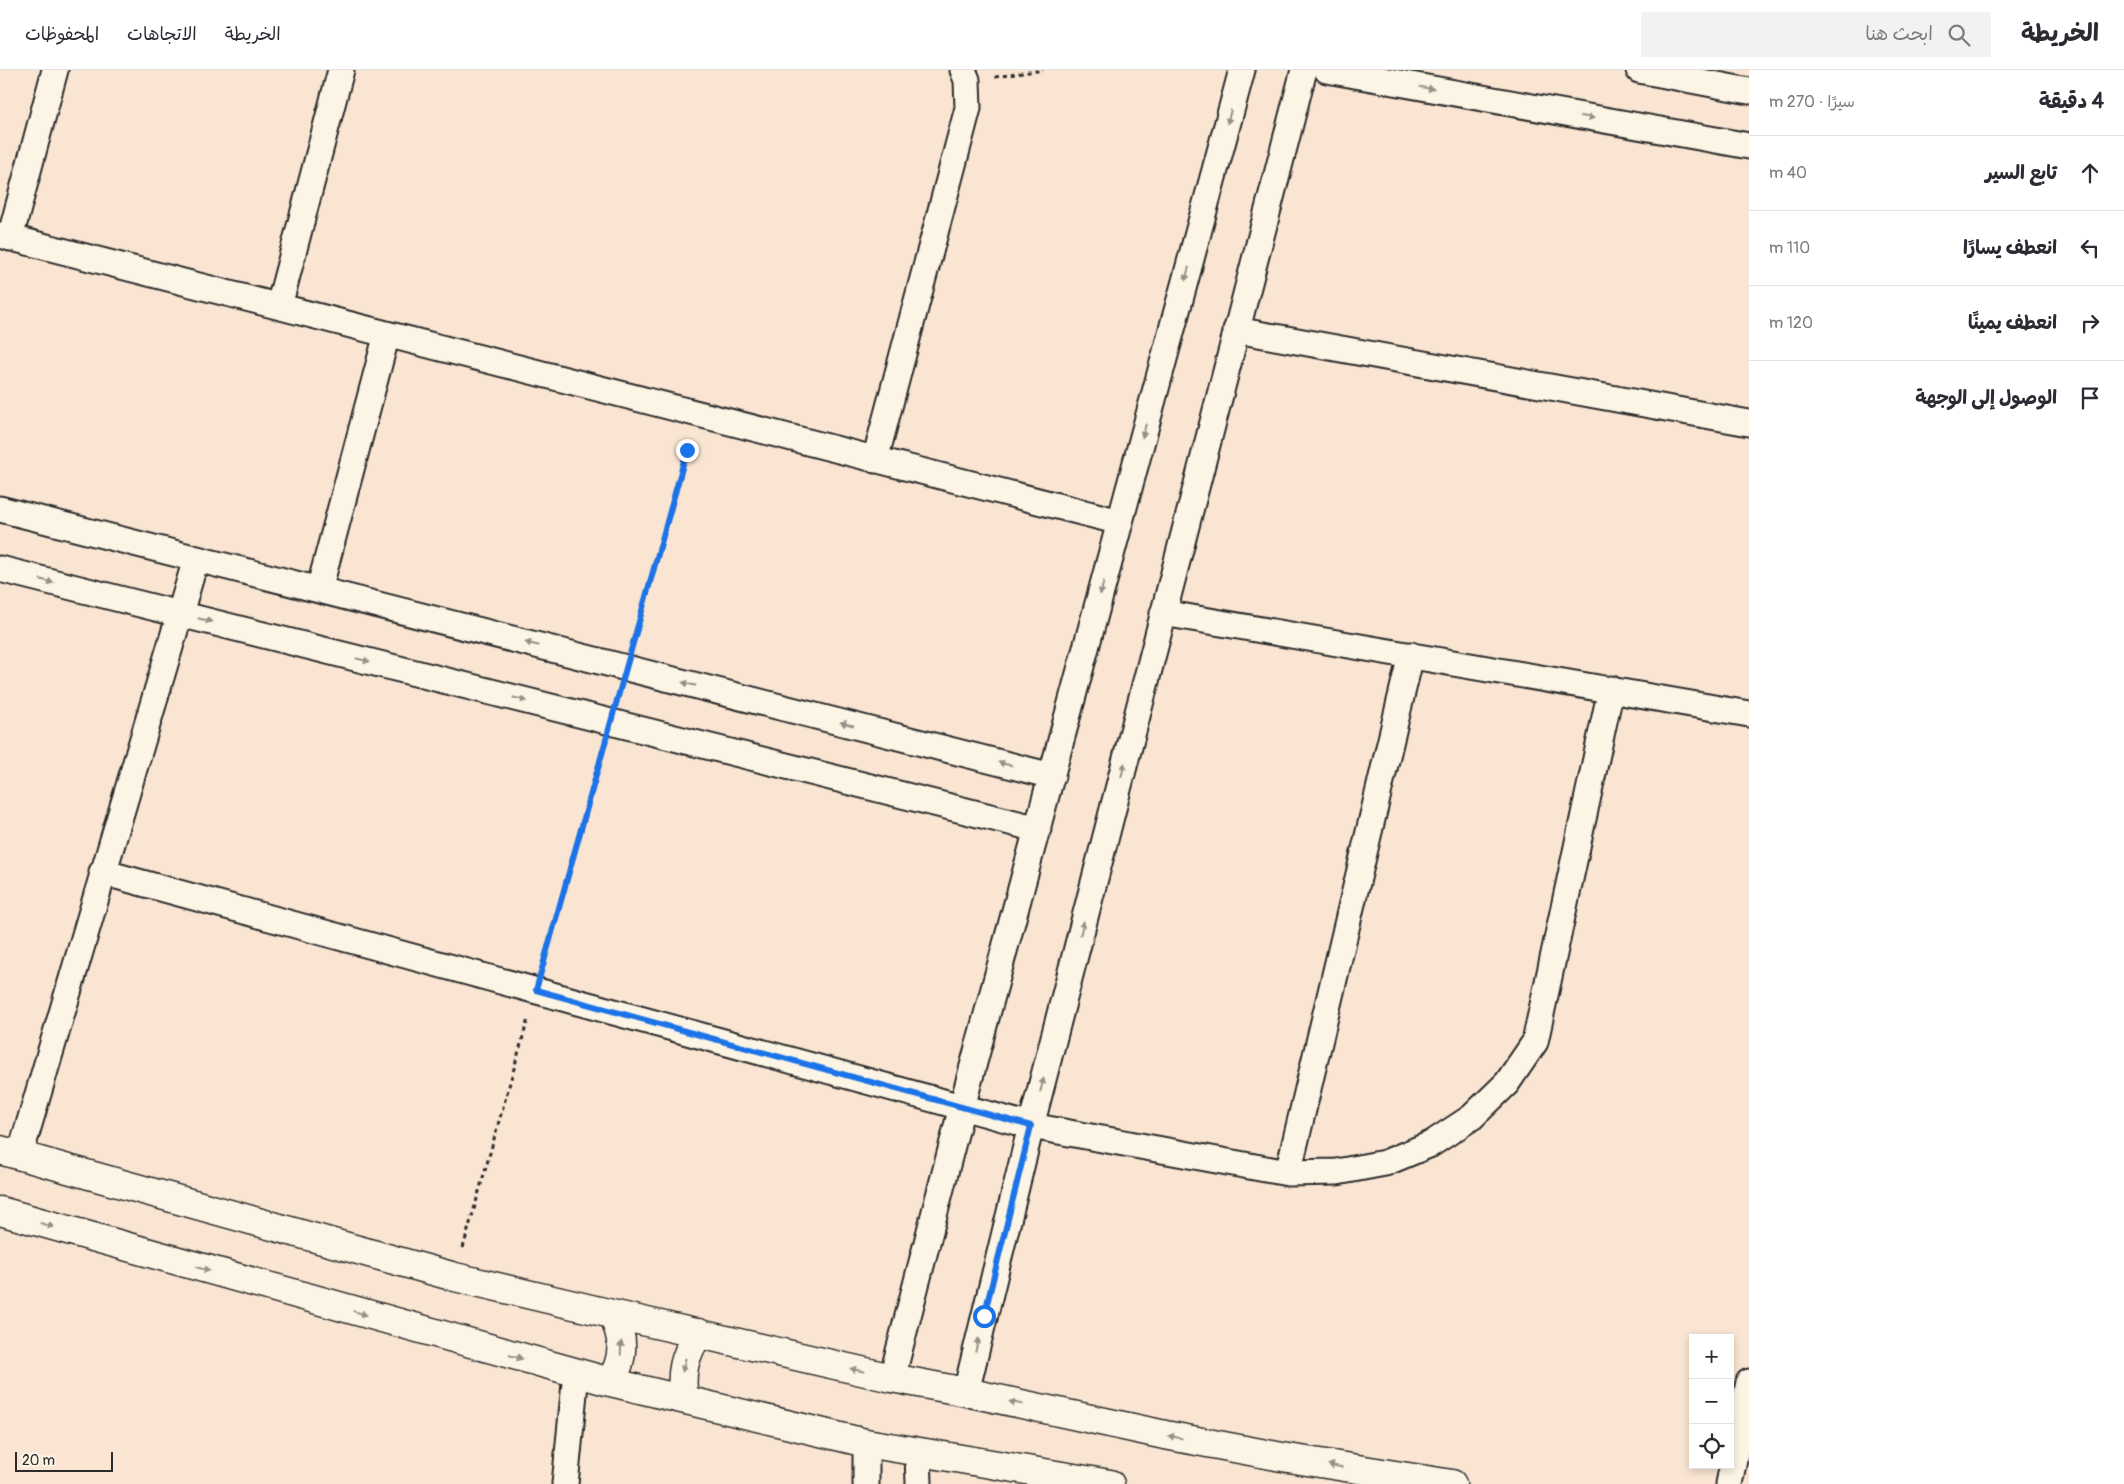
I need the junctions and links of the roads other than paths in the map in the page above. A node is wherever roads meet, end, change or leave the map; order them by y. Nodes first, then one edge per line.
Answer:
1 (55, 70) edge
2 (341, 70) edge
3 (1242, 70) edge
4 (1304, 70) edge
5 (1327, 70) edge
6 (1639, 70) edge
7 (965, 75) edge
8 (1749, 91) edge
9 (1749, 146) edge
10 (5, 236) edge
11 (279, 306) junction
12 (1236, 330) junction
13 (387, 334) junction
14 (1749, 422) edge
15 (875, 460) junction
16 (0, 510) edge
17 (1120, 522) junction
18 (196, 559) junction
19 (0, 569) edge
20 (319, 590) junction
21 (1163, 613) junction
22 (178, 614) junction
23 (1411, 655) junction
24 (1611, 689) junction
25 (1749, 714) edge
26 (1052, 776) junction
27 (1038, 829) junction
28 (102, 872) junction
29 (962, 1107) junction
30 (1031, 1126) junction
31 (10, 1153) edge
32 (1288, 1172) junction
33 (0, 1212) edge
34 (612, 1314) junction
35 (699, 1333) junction
36 (576, 1373) junction
37 (892, 1378) junction
38 (610, 1382) junction
39 (1749, 1382) edge
40 (966, 1392) junction
41 (684, 1399) junction
42 (1745, 1429) edge
43 (866, 1443) junction
44 (918, 1453) junction
45 (565, 1484) edge
46 (866, 1484) edge
47 (919, 1484) edge
48 (1110, 1484) edge
49 (1452, 1484) edge
50 (1729, 1484) edge

1 - 10 street
2 - 11 street
3 -> 17 street
4 - 12 street
5 -> 9 street
6 - 8 street
7 - 15 street
10 - 11 street
11 - 13 street
12 - 14 street
12 - 21 street
13 - 15 street
13 - 20 street
15 - 17 street
16 - 18 street
17 -> 26 street
18 - 20 street
18 - 22 street
19 -> 22 street
26 -> 20 street
21 - 23 street
30 -> 21 street
22 -> 27 street
22 - 28 street
23 - 24 street
23 - 32 street
24 - 25 street
24 - 32 street
26 - 27 street
27 - 29 street
28 - 29 street
28 - 31 street
29 - 30 street
29 - 37 street
30 - 32 street
40 -> 30 street
31 - 34 street
33 -> 36 street
34 - 35 street
38 -> 34 street
37 -> 35 street
35 -> 41 street
36 - 38 street
36 - 45 street
37 - 40 street
38 - 41 street
39 - 42 street
49 -> 40 street
41 - 43 street
42 - 50 street
43 - 44 street
43 - 46 street
44 - 47 street
44 - 48 street

